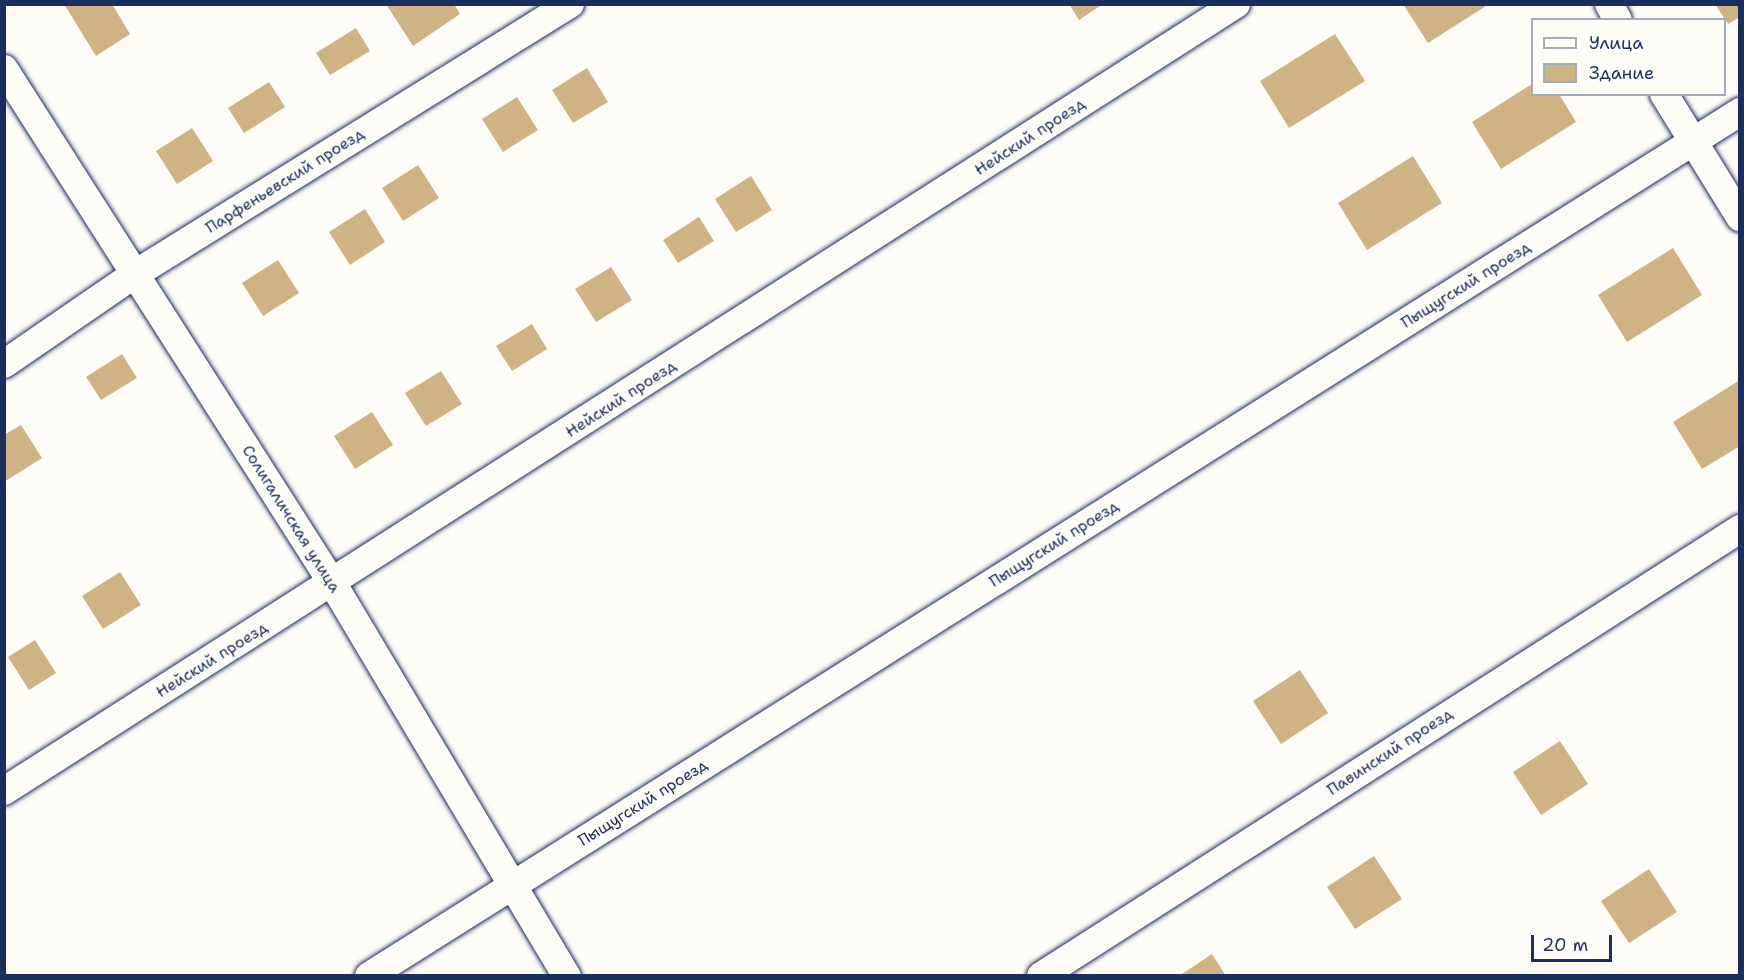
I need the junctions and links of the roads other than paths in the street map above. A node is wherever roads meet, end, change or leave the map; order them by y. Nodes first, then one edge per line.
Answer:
1 (570, 4) edge
2 (1236, 4) edge
3 (1609, 4) edge
4 (1617, 18) edge
5 (4, 69) edge
6 (1665, 96) edge
7 (1740, 112) edge
8 (1693, 141) junction
9 (1740, 217) edge
10 (135, 274) junction
11 (4, 364) edge
12 (1740, 529) edge
13 (333, 584) junction
14 (4, 791) edge
15 (514, 885) junction
16 (369, 975) edge
17 (567, 975) edge
18 (1041, 975) edge

1 - 10 street, Парфеньевский проезд
2 - 13 street, Нейский проезд
3 - 4 street
5 - 10 street, Солигаличская улица
6 - 8 street
7 - 8 street, Пыщугский проезд
8 - 9 street
8 - 15 street, Пыщугский проезд
10 - 11 street, Парфеньевский проезд
10 - 13 street, Солигаличская улица
12 - 18 street, Павинский проезд
13 - 14 street, Нейский проезд
13 - 15 street, Солигаличская улица
15 - 16 street, Пыщугский проезд
15 - 17 street, Солигаличская улица

